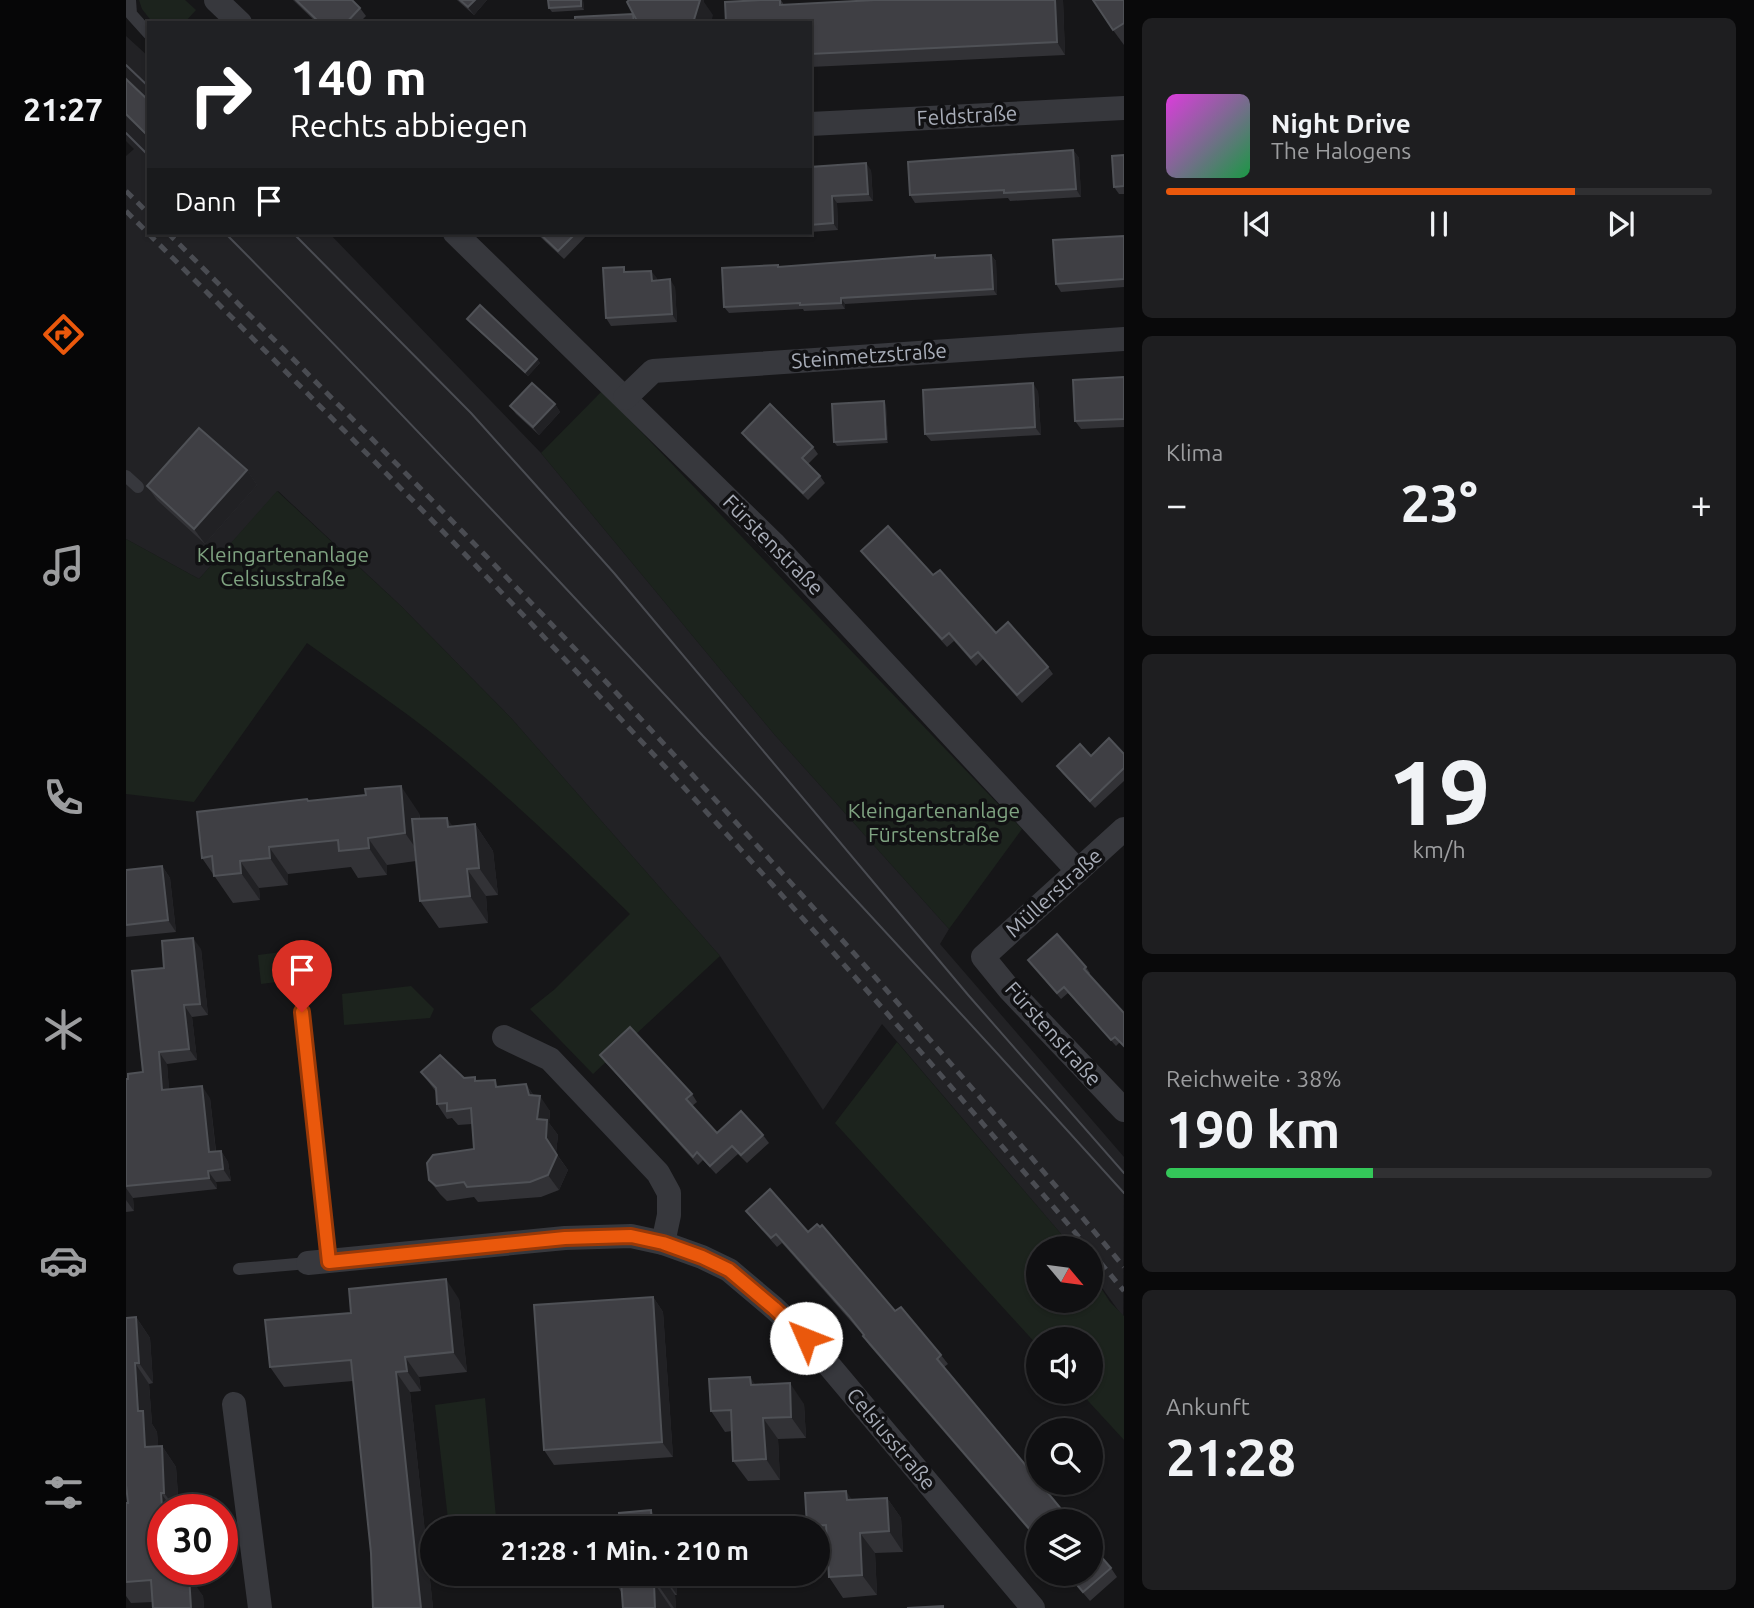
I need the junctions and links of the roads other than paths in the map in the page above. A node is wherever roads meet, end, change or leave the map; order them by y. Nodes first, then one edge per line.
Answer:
1 (130, 0) edge
2 (216, 0) edge
3 (238, 21) edge
4 (147, 32) edge
5 (1124, 108) edge
6 (812, 124) edge
7 (457, 235) edge
8 (1124, 339) edge
9 (625, 398) junction
10 (126, 476) edge
11 (138, 487) dead end
12 (1124, 829) edge
13 (1077, 871) junction
14 (984, 957) joint
15 (302, 1012) dead end
16 (504, 1037) dead end
17 (1124, 1110) edge
18 (663, 1243) junction
19 (318, 1262) junction
20 (239, 1269) dead end
21 (234, 1404) dead end
22 (260, 1608) edge
23 (1033, 1608) edge

1 - 4 lane
2 - 3 street
5 - 6 street, Feldstraße
7 - 9 street, Fürstenstraße
8 - 9 street, Steinmetzstraße
9 - 13 street, Fürstenstraße
10 - 11 lane
12 - 13 street, Müllerstraße
13 - 14 street, Müllerstraße
14 - 17 street, Fürstenstraße
15 - 19 lane
16 - 18 street
18 - 19 street, Celsiusstraße
18 - 23 street, Celsiusstraße
19 - 20 lane, Celsiusstraße
21 - 22 street

